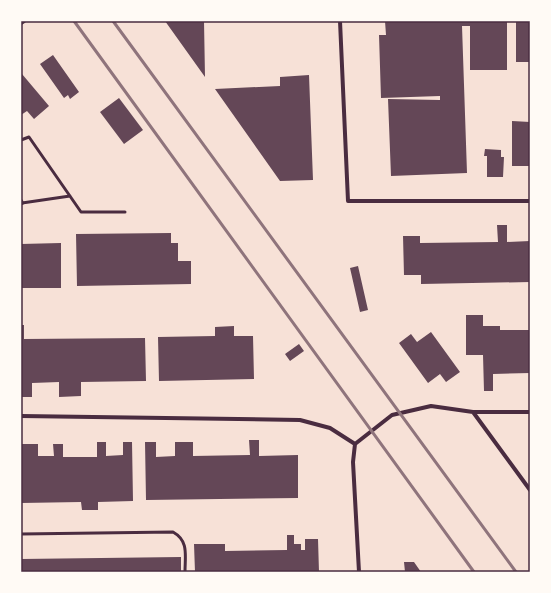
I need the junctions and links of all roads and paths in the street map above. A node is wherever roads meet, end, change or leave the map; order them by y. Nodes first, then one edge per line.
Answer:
1 (24, 21) edge
2 (340, 21) edge
3 (21, 23) edge
4 (21, 140) edge
5 (70, 196) junction
6 (530, 201) edge
7 (21, 202) edge
8 (125, 212) dead end
9 (473, 412) junction
10 (530, 412) edge
11 (21, 416) edge
12 (355, 444) junction
13 (530, 490) edge
14 (21, 534) edge
15 (185, 572) edge
16 (359, 572) edge

1 - 3 street
2 - 6 street
4 - 5 lane
5 - 7 lane
5 - 8 lane
9 - 10 street
9 - 12 street
9 - 13 street
11 - 12 street
12 - 16 street
14 - 15 lane

